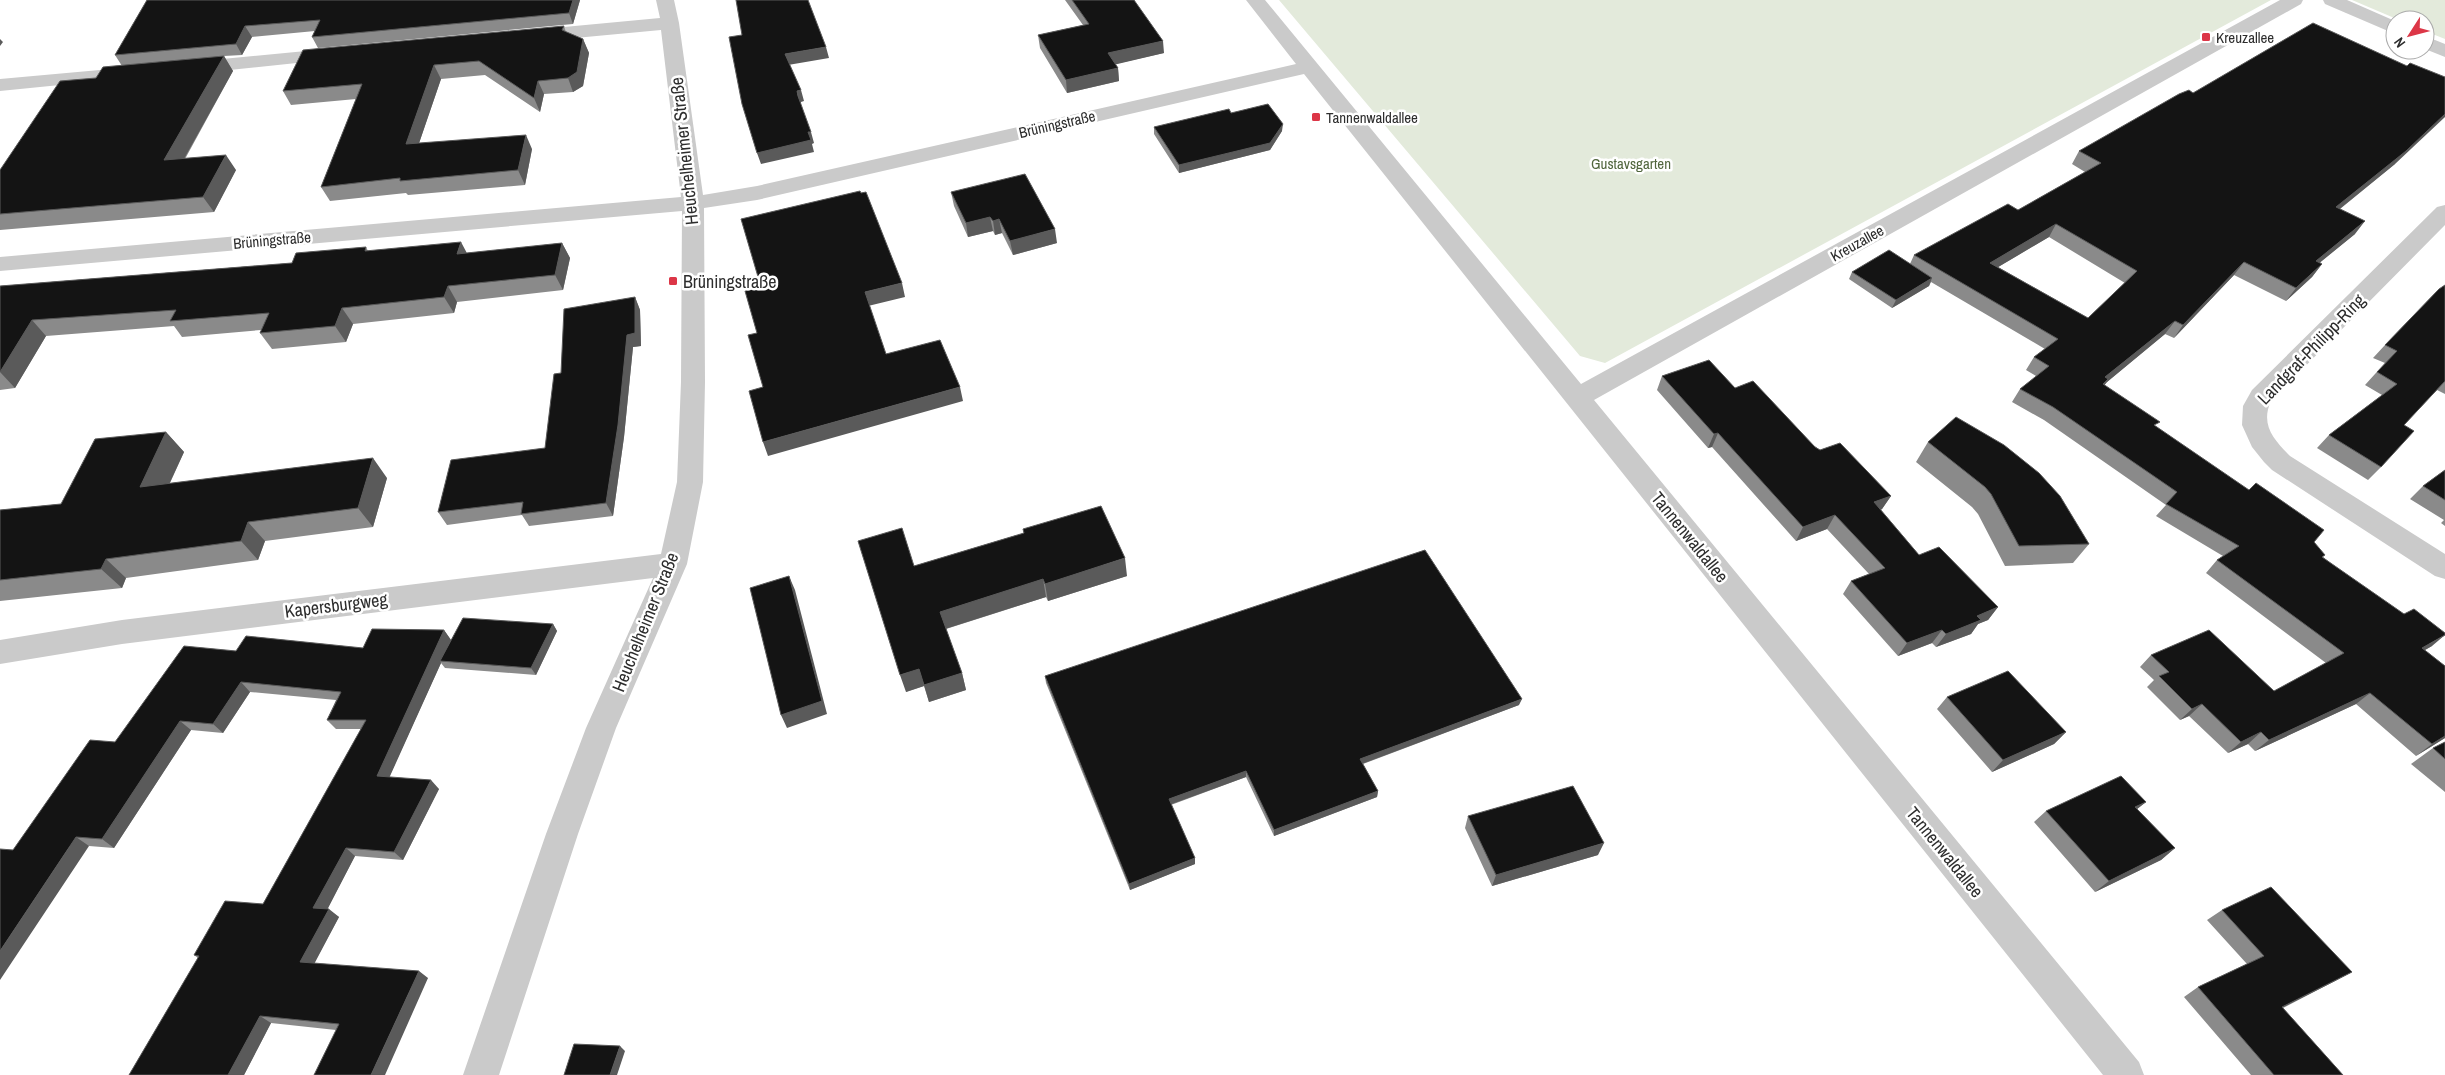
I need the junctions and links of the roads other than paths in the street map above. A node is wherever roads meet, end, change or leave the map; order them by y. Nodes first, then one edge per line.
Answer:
1 (665, 0) edge
2 (1254, 0) edge
3 (2294, 0) edge
4 (2332, 0) edge
5 (670, 23) junction
6 (2385, 24) edge
7 (514, 38) edge
8 (356, 52) edge
9 (1309, 67) junction
10 (168, 70) edge
11 (148, 72) edge
12 (0, 85) edge
13 (693, 203) junction
14 (2445, 212) edge
15 (0, 264) edge
16 (1577, 398) junction
17 (673, 564) junction
18 (2445, 568) edge
19 (0, 652) edge
20 (481, 1075) edge
21 (2126, 1075) edge

1 - 5 street, Heuchelheimer Straße
2 - 9 street, Tannenwaldallee
3 - 16 street, Kreuzallee
4 - 6 street
5 - 7 street
5 - 13 street, Heuchelheimer Straße
8 - 10 street
9 - 13 street, Brüningstraße
9 - 16 street, Tannenwaldallee
11 - 12 street
13 - 15 street, Brüningstraße
13 - 17 street, Heuchelheimer Straße
14 - 18 street, Landgraf-Philipp-Ring
16 - 21 street, Tannenwaldallee
17 - 19 street, Kapersburgweg
17 - 20 street, Heuchelheimer Straße

